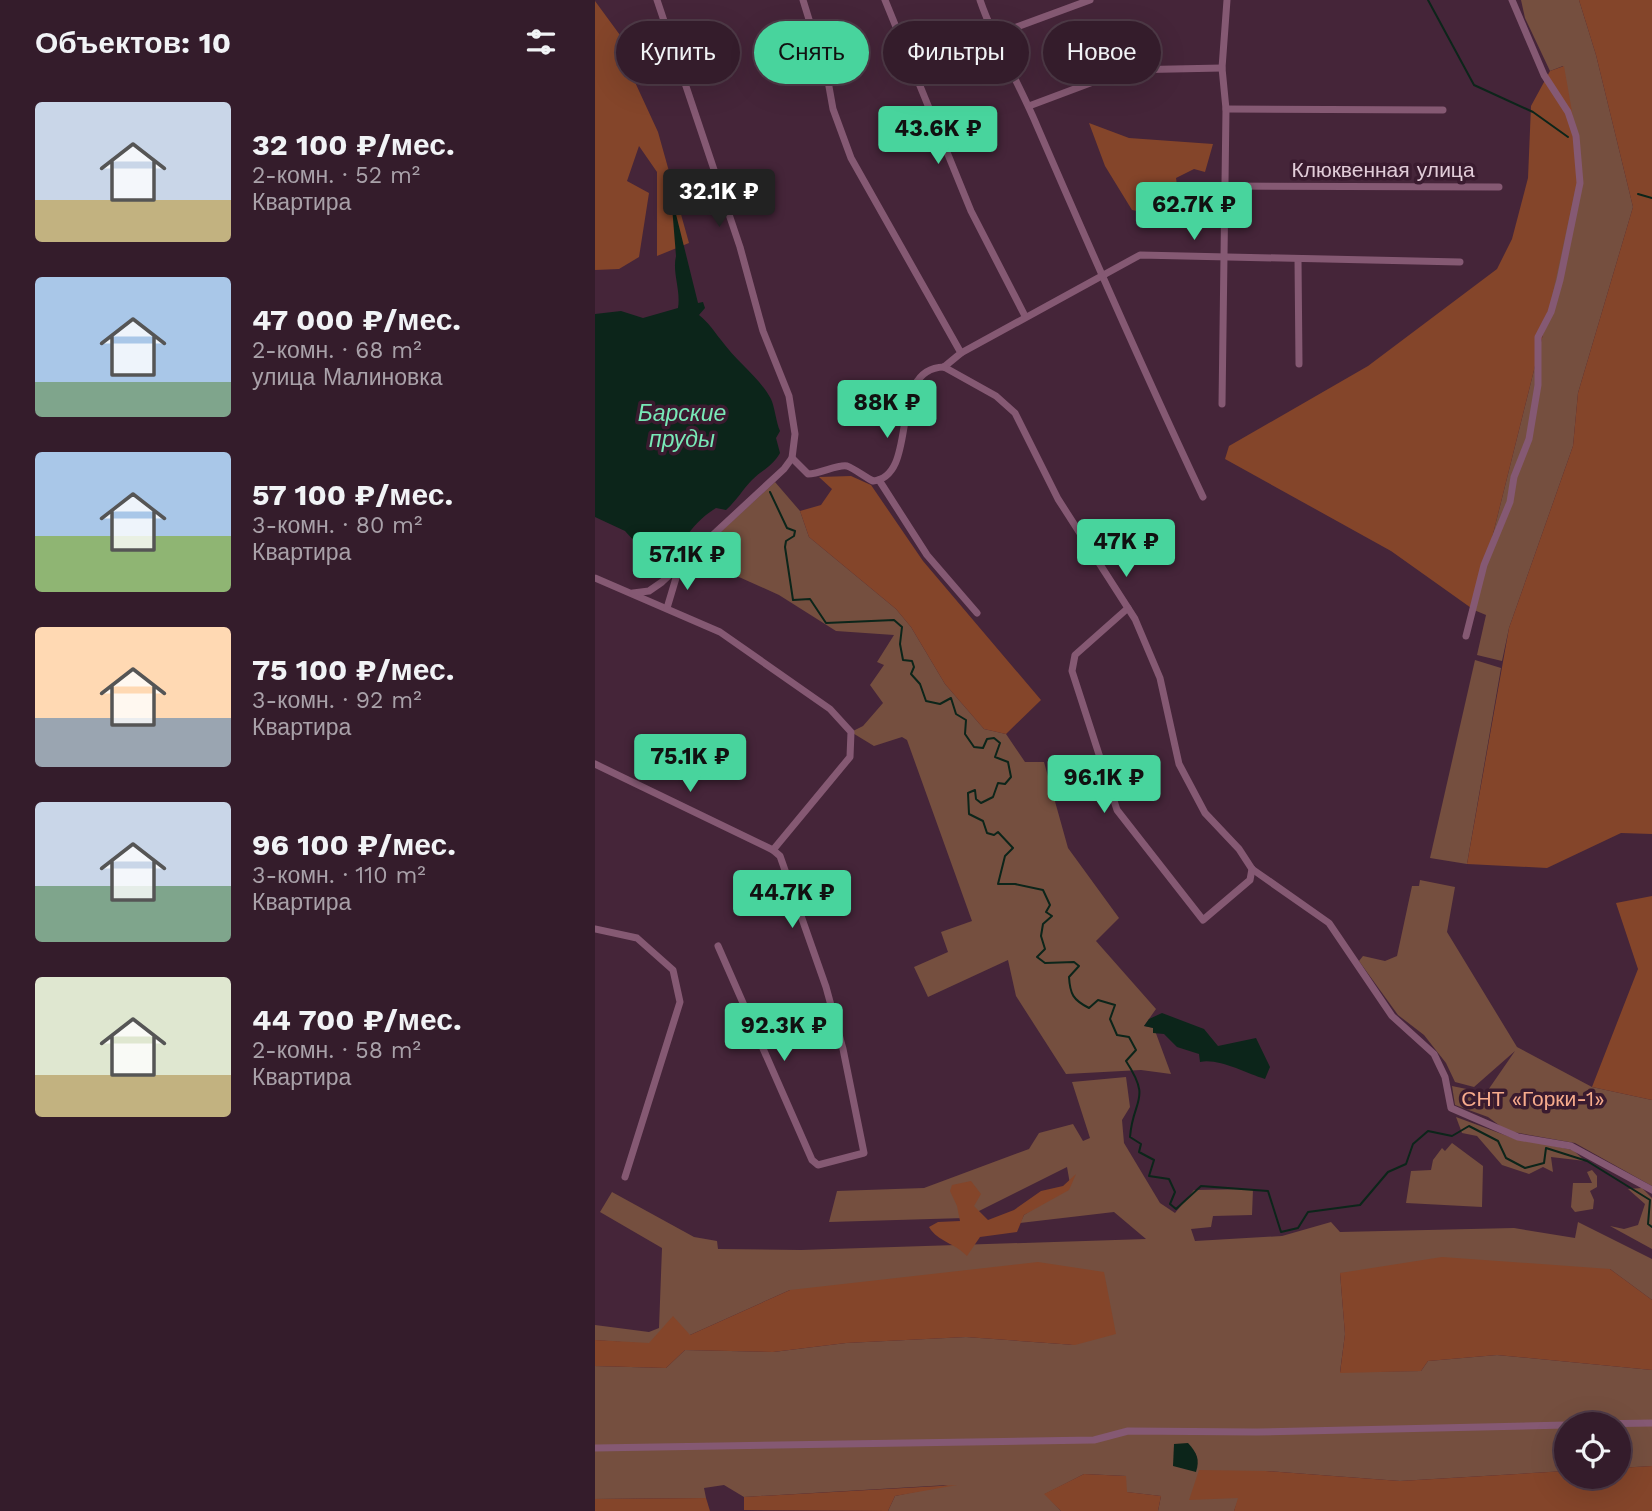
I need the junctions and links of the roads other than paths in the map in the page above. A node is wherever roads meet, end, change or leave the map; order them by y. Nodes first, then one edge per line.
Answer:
1 (657, 0) edge
2 (803, 0) edge
3 (885, 0) edge
4 (980, 0) edge
5 (1090, 0) edge
6 (1227, 0) edge
7 (1512, 0) edge
8 (987, 21) edge
9 (1029, 22) edge
10 (1222, 68) junction
11 (1017, 84) edge
12 (1029, 106) junction
13 (1226, 109) junction
14 (1443, 110) dead end
15 (1224, 186) junction
16 (1499, 187) dead end
17 (1224, 257) junction
18 (1298, 259) junction
19 (1460, 262) dead end
20 (1102, 278) junction
21 (1025, 316) junction
22 (961, 353) junction
23 (1299, 364) dead end
24 (944, 368) junction
25 (1222, 404) dead end
26 (792, 458) junction
27 (879, 480) junction
28 (1203, 497) dead end
29 (679, 568) junction
30 (595, 578) edge
31 (649, 591) junction
32 (632, 593) junction
33 (650, 600) junction
34 (667, 608) junction
35 (1128, 608) junction
36 (977, 613) dead end
37 (1466, 636) dead end
38 (595, 764) edge
39 (773, 850) junction
40 (1252, 869) junction
41 (595, 929) edge
42 (718, 946) dead end
43 (625, 1177) dead end
44 (1652, 1190) edge
45 (1631, 1423) edge
46 (1652, 1423) edge
47 (1554, 1425) edge
48 (595, 1448) edge

1 - 26 street
2 - 22 street
3 - 21 street
4 - 8 street
5 - 9 street
6 - 10 street
7 - 37 street
10 - 12 street
10 - 13 street
11 - 12 street
12 - 20 street
13 - 14 street
13 - 15 street
15 - 16 street, Клюквенная улица
15 - 17 street
17 - 18 street
17 - 20 street
17 - 25 street
18 - 19 street
18 - 23 street
20 - 21 street
20 - 28 street
21 - 22 street
22 - 24 street
24 - 27 street
24 - 35 street
26 - 27 street
26 - 29 street
27 - 36 street
29 - 31 street
29 - 34 street
30 - 32 street
31 - 32 street
31 - 33 street
32 - 33 street
33 - 34 street
34 - 39 street
35 - 40 street
35 - 40 street
38 - 39 street
39 - 42 street
40 - 44 street
41 - 43 street
45 - 46 street
47 - 48 street

